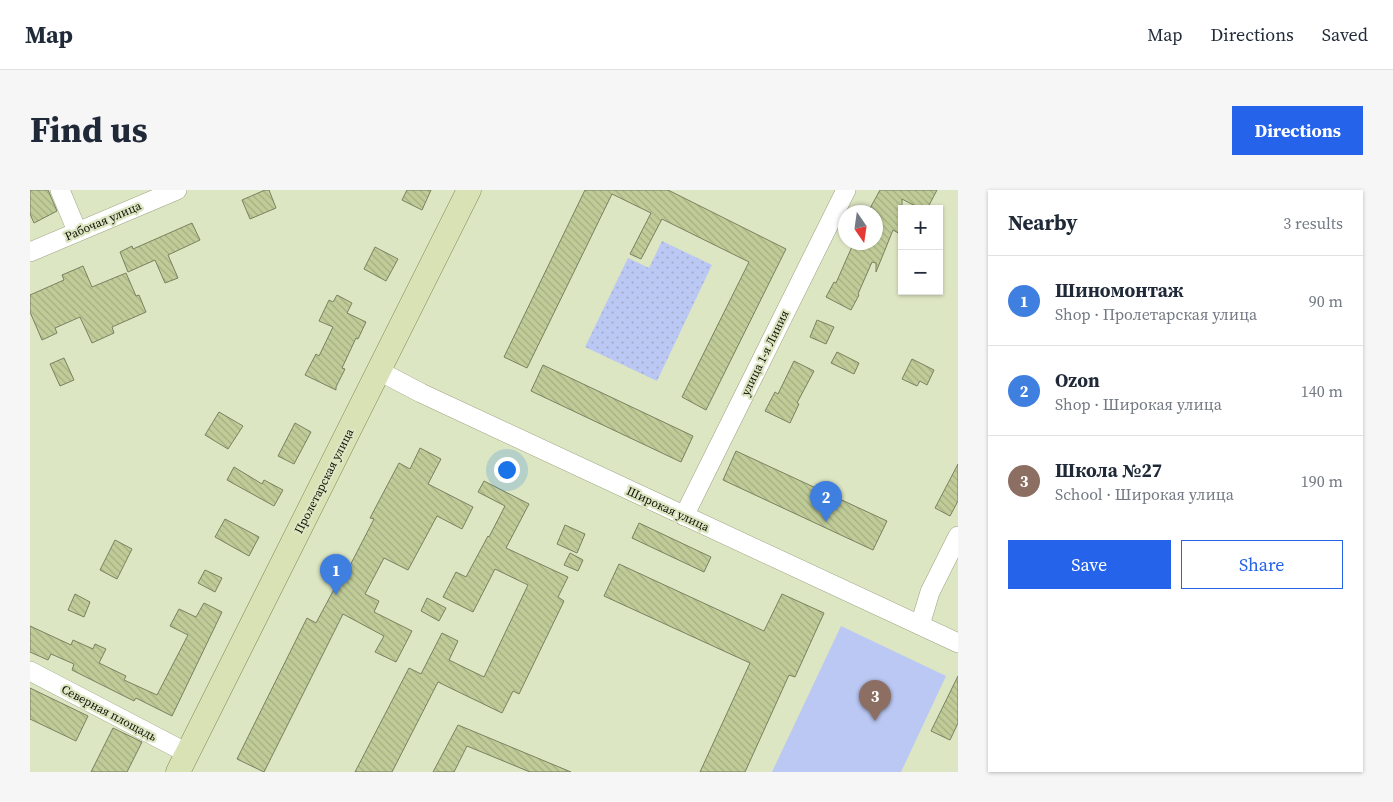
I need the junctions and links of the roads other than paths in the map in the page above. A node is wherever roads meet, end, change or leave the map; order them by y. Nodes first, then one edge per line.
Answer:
1 (60, 190) edge
2 (177, 190) edge
3 (469, 190) edge
4 (846, 190) edge
5 (77, 231) junction
6 (30, 252) edge
7 (379, 371) junction
8 (684, 516) junction
9 (958, 536) edge
10 (920, 625) junction
11 (958, 643) edge
12 (30, 671) edge
13 (183, 763) edge

1 - 5 street
2 - 5 street, Рабочая улица
3 - 7 main road, Пролетарская улица
4 - 8 street, улица 1-я Линия
5 - 6 street, Рабочая улица
7 - 8 street, Широкая улица
7 - 13 main road, Пролетарская улица
8 - 10 street, Широкая улица
9 - 10 street
10 - 11 street, Широкая улица
12 - 13 street, Северная площадь

